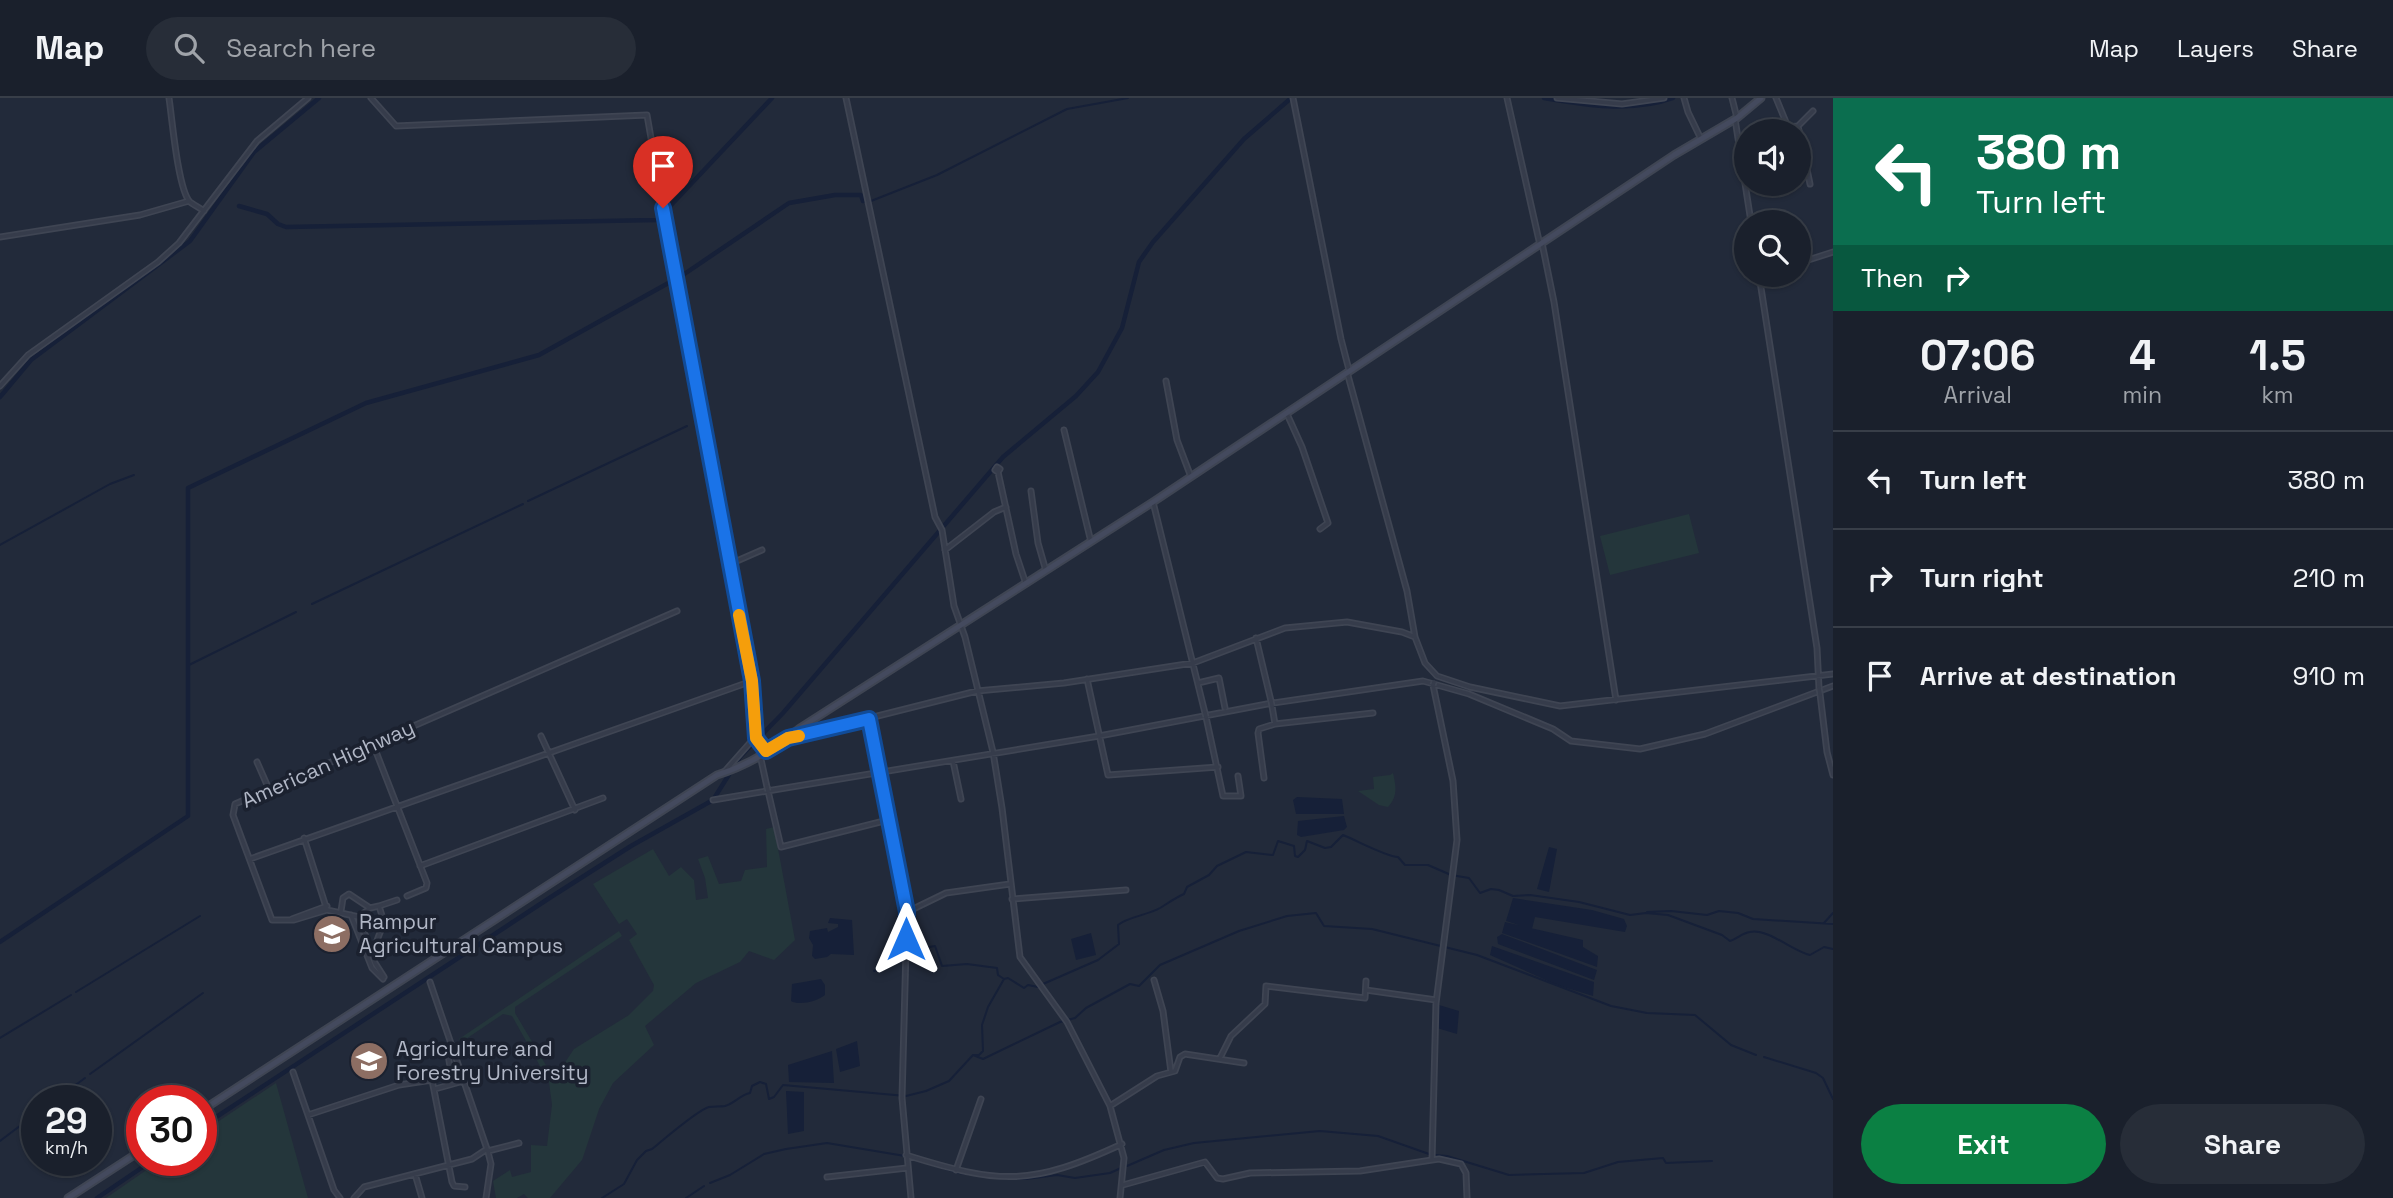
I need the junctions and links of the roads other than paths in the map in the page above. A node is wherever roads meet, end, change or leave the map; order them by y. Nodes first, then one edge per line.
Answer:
1 (169, 98) edge
2 (308, 98) edge
3 (371, 98) edge
4 (846, 98) edge
5 (1293, 98) edge
6 (1507, 98) edge
7 (1557, 98) edge
8 (1664, 98) edge
9 (1684, 98) edge
10 (1731, 98) edge
11 (1761, 98) edge
12 (1776, 98) edge
13 (1813, 111) dead end
14 (1736, 119) joint
15 (1785, 119) edge
16 (1805, 119) edge
17 (1734, 120) edge
18 (1701, 139) junction
19 (188, 201) junction
20 (204, 211) junction
21 (0, 237) edge
22 (1541, 244) junction
23 (1833, 252) edge
24 (1811, 259) edge
25 (1763, 287) edge
26 (1348, 371) junction
27 (1166, 381) dead end
28 (0, 386) edge
29 (1287, 414) junction
30 (1064, 430) dead end
31 (998, 472) dead end
32 (1191, 477) junction
33 (1031, 491) dead end
34 (1153, 502) junction
35 (1006, 508) junction
36 (1321, 528) dead end
37 (1091, 542) junction
38 (762, 550) dead end
39 (945, 550) junction
40 (730, 564) junction
41 (1046, 571) junction
42 (1026, 584) junction
43 (677, 611) dead end
44 (961, 626) junction
45 (1415, 637) junction
46 (1256, 638) junction
47 (1193, 663) junction
48 (1833, 674) edge
49 (1437, 676) junction
50 (1818, 678) junction
51 (1087, 680) junction
52 (752, 681) junction
53 (1198, 683) junction
54 (1833, 686) edge
55 (977, 691) junction
56 (1616, 700) junction
57 (1225, 708) dead end
58 (1373, 713) dead end
59 (869, 719) junction
60 (1275, 724) junction
61 (541, 736) dead end
62 (1099, 736) junction
63 (756, 737) junction
64 (788, 738) junction
65 (373, 744) junction
66 (763, 753) junction
67 (547, 754) junction
68 (993, 754) junction
69 (954, 761) junction
70 (257, 762) dead end
71 (1218, 767) junction
72 (726, 773) junction
73 (1833, 775) edge
74 (1238, 776) dead end
75 (1264, 778) dead end
76 (268, 788) junction
77 (603, 799) dead end
78 (961, 799) dead end
79 (713, 800) dead end
80 (397, 806) junction
81 (575, 810) junction
82 (888, 820) junction
83 (304, 838) junction
84 (250, 859) junction
85 (420, 866) junction
86 (1010, 884) junction
87 (1126, 890) dead end
88 (407, 896) dead end
89 (1012, 898) junction
90 (397, 900) dead end
91 (379, 906) junction
92 (327, 907) junction
93 (370, 908) junction
94 (343, 912) junction
95 (907, 912) junction
96 (359, 917) junction
97 (372, 953) junction
98 (1153, 980) dead end
99 (1366, 981) dead end
100 (430, 982) dead end
101 (1366, 990) junction
102 (1436, 1000) junction
103 (447, 1048) dead end
104 (1220, 1058) junction
105 (1244, 1063) dead end
106 (293, 1072) dead end
107 (1171, 1072) junction
108 (452, 1073) junction
109 (432, 1080) junction
110 (463, 1081) junction
111 (435, 1089) junction
112 (981, 1099) dead end
113 (217, 1101) edge
114 (1110, 1106) junction
115 (308, 1115) junction
116 (519, 1143) dead end
117 (1122, 1143) junction
118 (488, 1151) junction
119 (906, 1155) junction
120 (126, 1160) edge
121 (1432, 1160) junction
122 (448, 1165) junction
123 (907, 1168) junction
124 (955, 1170) junction
125 (415, 1174) junction
126 (827, 1177) dead end
127 (1123, 1185) junction
128 (466, 1187) dead end
129 (68, 1198) edge
130 (340, 1198) edge
131 (354, 1198) edge
132 (422, 1198) edge
133 (486, 1198) edge
134 (911, 1198) edge
135 (1120, 1198) edge
136 (1467, 1198) edge

1 - 19 street
2 - 20 street
3 - 40 street
4 - 39 street
5 - 26 street
6 - 22 street
7 - 8 street
9 - 18 street
10 - 14 street
11 - 14 main road
12 - 15 street
13 - 16 street
17 - 18 main road
18 - 22 main road
19 - 20 street
19 - 21 street
20 - 28 street
22 - 26 main road
22 - 56 street
23 - 24 street
25 - 50 street
26 - 29 main road
26 - 45 street
27 - 32 street
29 - 32 main road
29 - 36 street
30 - 37 street
31 - 35 street
32 - 34 main road
33 - 41 street
34 - 37 main road
34 - 47 street
35 - 39 street
35 - 42 street
37 - 41 main road
38 - 40 street
39 - 44 street
40 - 52 street
41 - 42 main road
42 - 44 main road
43 - 65 street, American Highway
44 - 55 street
44 - 64 main road
45 - 46 street
45 - 49 street
46 - 47 street
46 - 60 street, bridge
47 - 51 street
47 - 53 street
48 - 50 street
49 - 56 street
49 - 102 street
50 - 56 street
50 - 73 street, bridge
51 - 55 street
51 - 62 street
52 - 63 street
52 - 67 street
53 - 57 street
53 - 71 street
54 - 62 street
55 - 59 street
55 - 68 street
58 - 60 street
59 - 64 street
59 - 82 street
60 - 75 street
61 - 67 street
62 - 68 street
62 - 71 street
63 - 66 street
63 - 72 street
64 - 66 main road
65 - 76 street, American Highway
65 - 80 street
66 - 72 main road
66 - 82 street
67 - 80 street
67 - 81 street
68 - 69 street
68 - 86 street
69 - 78 street
69 - 79 street
70 - 76 street
71 - 74 street
72 - 113 main road
76 - 84 street, American Highway
77 - 81 street
80 - 83 street
80 - 85 street
81 - 85 street
82 - 95 street
83 - 84 street
83 - 92 street
84 - 92 street, American Highway
85 - 88 street
86 - 89 street
86 - 95 street
87 - 89 street
89 - 114 street
90 - 91 street
91 - 93 street
91 - 97 street
92 - 94 street, American Highway
93 - 94 street
93 - 96 street
94 - 96 street, American Highway
94 - 97 street
95 - 119 street
96 - 97 street
98 - 107 street
99 - 101 street
100 - 110 street
101 - 102 street
101 - 104 street
102 - 121 street
103 - 108 street
104 - 105 street
104 - 107 street
106 - 115 street
107 - 114 street
108 - 109 street
108 - 110 street
109 - 111 street
109 - 115 street
110 - 111 street
110 - 118 street
111 - 122 street
112 - 124 street
114 - 117 street
115 - 130 street
116 - 118 street
117 - 124 street
117 - 127 street
118 - 122 street
118 - 133 street
119 - 123 street
119 - 124 street
120 - 129 main road
121 - 127 street
121 - 136 street
122 - 125 street
122 - 128 street
123 - 126 street
123 - 134 street
125 - 131 street
125 - 132 street
127 - 135 street

